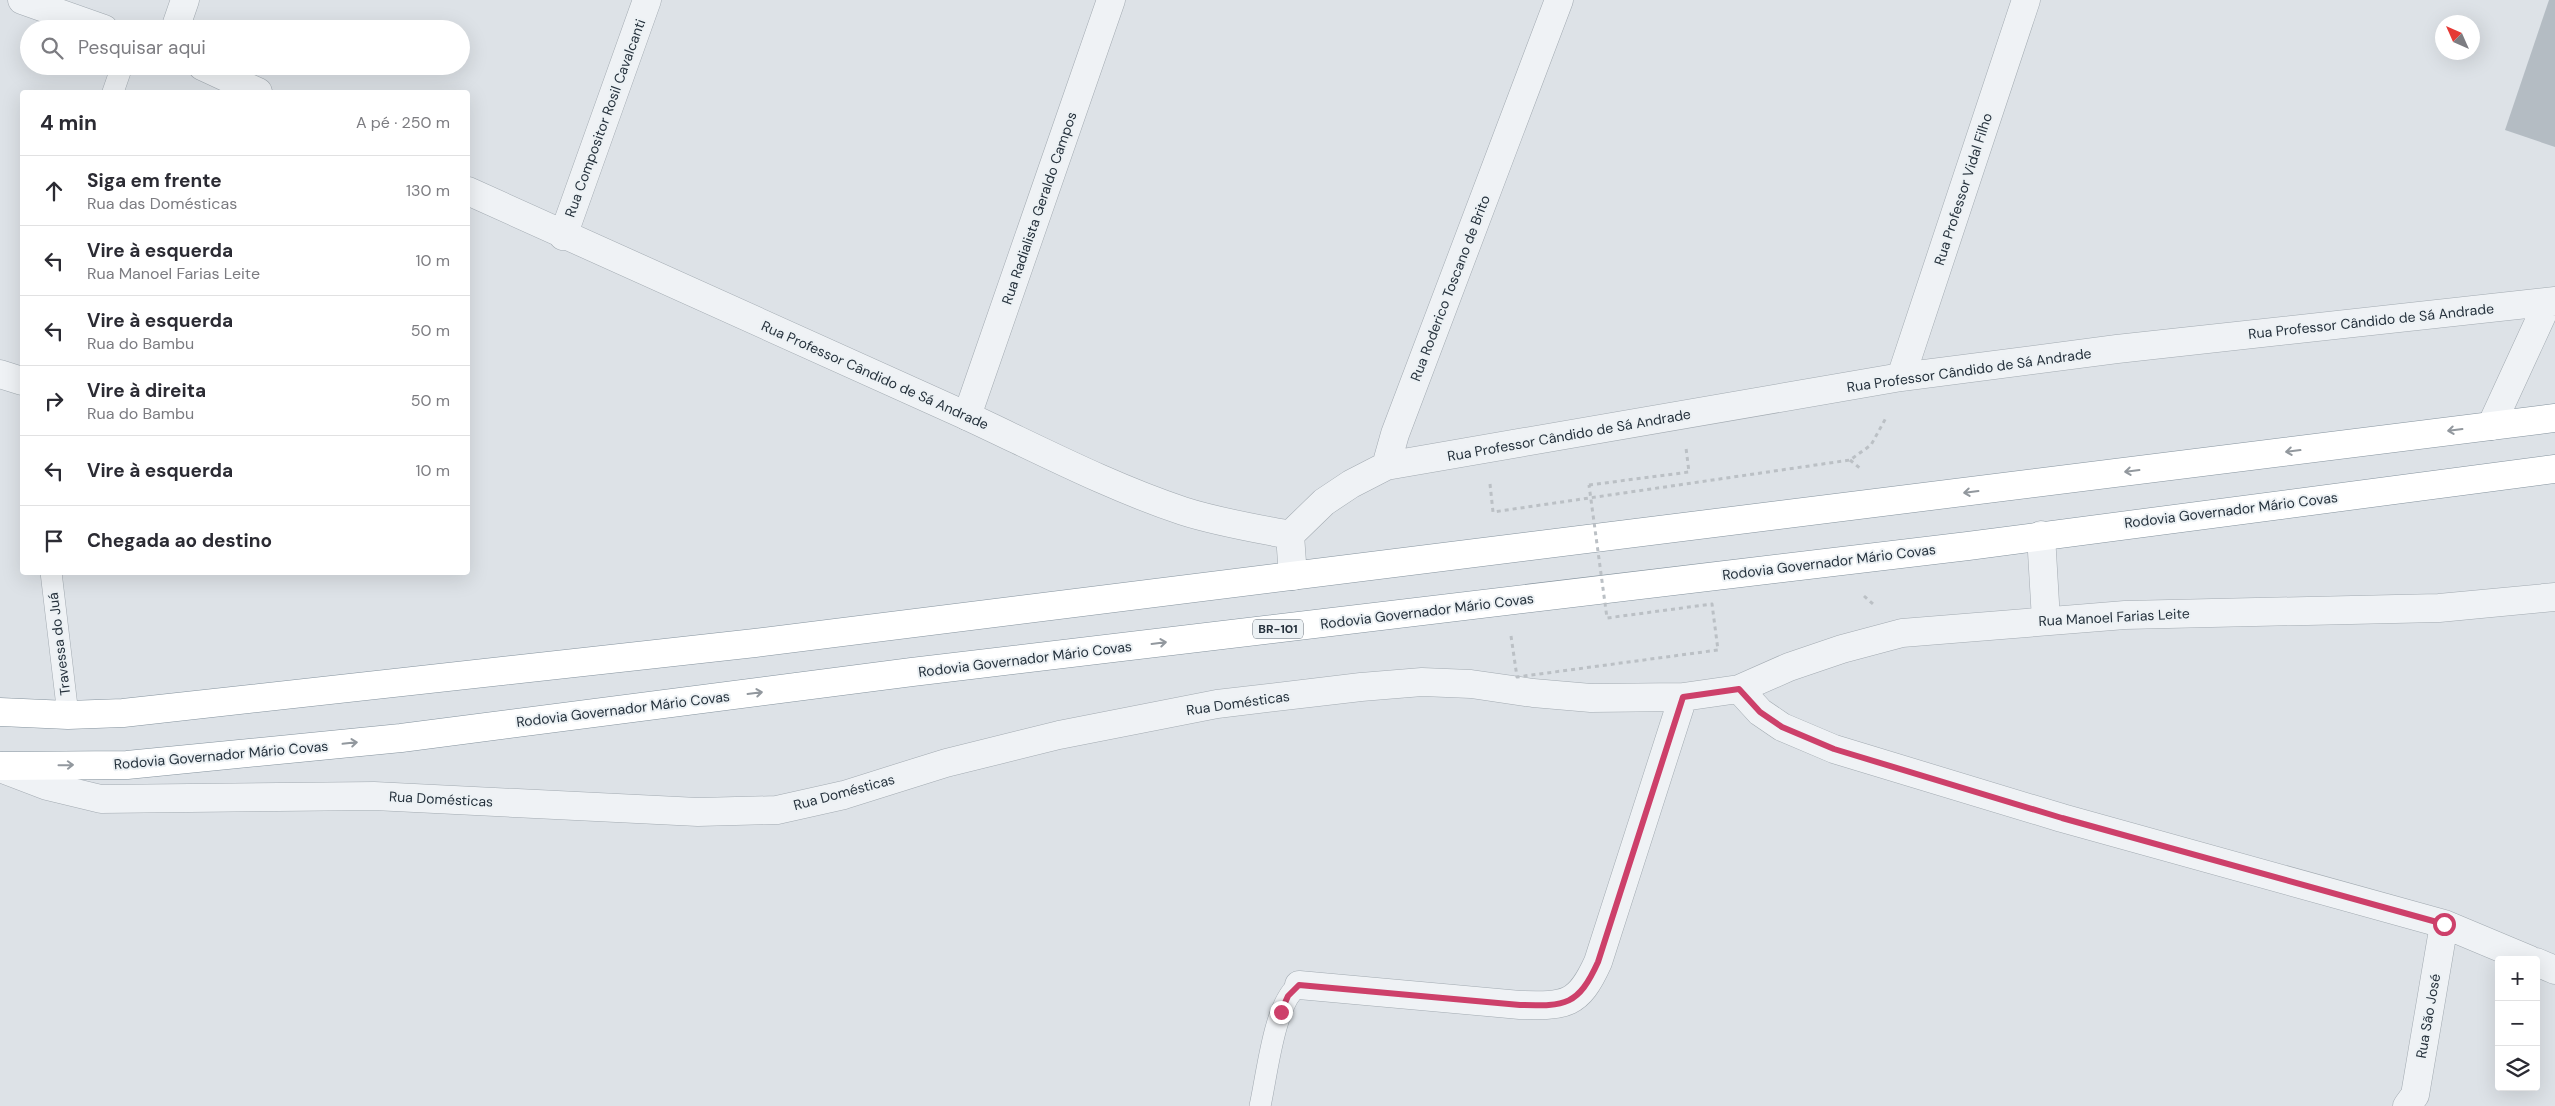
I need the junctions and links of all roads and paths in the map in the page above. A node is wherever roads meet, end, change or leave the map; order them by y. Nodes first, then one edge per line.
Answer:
1 (22, 0) edge
2 (185, 0) edge
3 (647, 0) edge
4 (1111, 0) edge
5 (1559, 0) edge
6 (2026, 0) edge
7 (79, 20) edge
8 (178, 20) edge
9 (119, 75) edge
10 (221, 75) edge
11 (114, 90) edge
12 (254, 90) edge
13 (470, 192) edge
14 (563, 236) junction
15 (2551, 301) edge
16 (0, 374) edge
17 (1901, 377) junction
18 (20, 380) edge
19 (967, 416) junction
20 (2555, 418) edge
21 (2491, 426) junction
22 (1386, 466) junction
23 (2555, 468) edge
24 (1589, 485) dead end
25 (1493, 512) dead end
26 (1290, 535) junction
27 (2041, 535) junction
28 (51, 575) edge
29 (1293, 576) junction
30 (2555, 596) edge
31 (2046, 620) junction
32 (1512, 636) dead end
33 (1739, 689) junction
34 (1683, 697) junction
35 (0, 712) edge
36 (68, 715) junction
37 (0, 767) edge
38 (2444, 924) junction
39 (2520, 956) edge
40 (2540, 964) edge
41 (2555, 970) edge
42 (1299, 985) joint
43 (1260, 1106) edge
44 (2407, 1106) edge

1 - 7 street
2 - 8 street
3 - 14 street, Rua Compositor Rosil Cavalcanti
4 - 19 street, Rua Radialista Geraldo Campos
5 - 22 street, Rua Roderico Toscano de Brito
6 - 17 street, Rua Professor Vidal Filho
9 - 11 lane
10 - 12 street
13 - 14 street, Rua Professor Cândido de Sá Andrade
14 - 19 street, Rua Professor Cândido de Sá Andrade
15 - 17 street, Rua Professor Cândido de Sá Andrade
15 - 21 street
16 - 18 street
17 - 22 street, Rua Professor Cândido de Sá Andrade
17 - 25 path
19 - 26 street, Rua Professor Cândido de Sá Andrade
20 - 21 highway
21 -> 29 highway
22 - 26 street
23 - 27 highway, Rodovia Governador Mário Covas / BR-101
24 - 32 path, bridge
26 - 29 street
27 - 31 street
37 -> 27 highway, Rodovia Governador Mário Covas / BR-101
28 - 36 lane, Travessa do Juá
29 - 36 highway
30 - 31 street, Rua Manoel Farias Leite
31 - 33 street, Rua Manoel Farias Leite
33 - 34 street, Rua Manoel Farias Leite
33 - 38 street
34 - 37 street, Rua Domésticas
34 - 42 street
35 - 36 highway
38 - 39 street
38 - 44 street, Rua São José
40 - 41 street
42 - 43 lane

